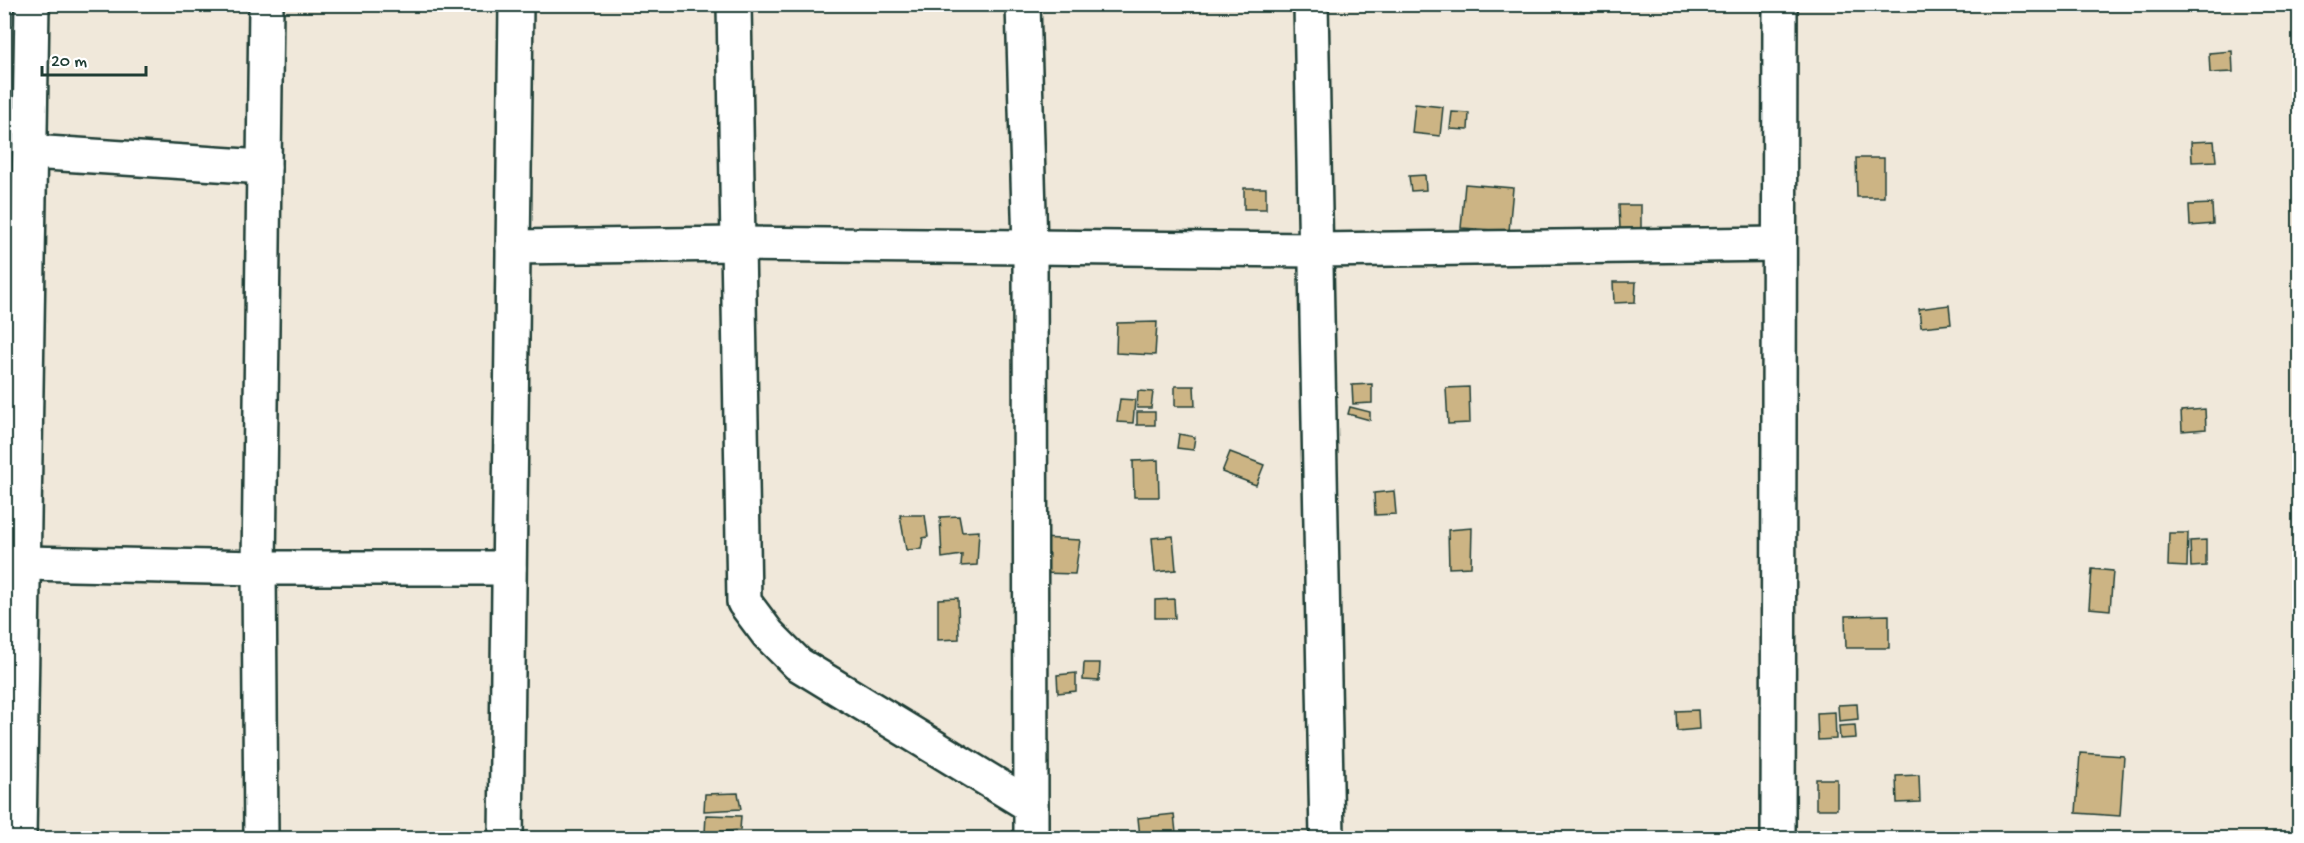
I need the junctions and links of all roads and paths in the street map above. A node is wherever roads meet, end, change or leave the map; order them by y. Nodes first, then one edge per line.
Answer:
1 (32, 4) edge
2 (266, 4) edge
3 (516, 4) edge
4 (734, 4) edge
5 (1023, 4) edge
6 (1311, 4) edge
7 (1780, 4) edge
8 (31, 152) junction
9 (264, 167) junction
10 (737, 244) junction
11 (1779, 244) junction
12 (1030, 247) junction
13 (513, 248) junction
14 (1315, 250) junction
15 (16, 256) edge
16 (25, 563) junction
17 (259, 568) junction
18 (509, 568) junction
19 (1031, 806) junction
20 (19, 838) edge
21 (261, 838) edge
22 (506, 838) edge
23 (1031, 838) edge
24 (1327, 838) edge
25 (1778, 838) edge

1 - 8 street
2 - 9 street
3 - 13 street
4 - 10 street
5 - 12 street
6 - 14 street
7 - 11 street
8 - 9 street
8 - 15 street
9 - 17 street
10 - 12 street
10 - 13 street
10 - 19 street
11 - 14 street
11 - 25 street
12 - 14 street
12 - 19 street
13 - 18 street
14 - 24 street
15 - 16 street
16 - 17 street
16 - 20 street
17 - 18 street
17 - 21 street
18 - 22 street
19 - 23 street

